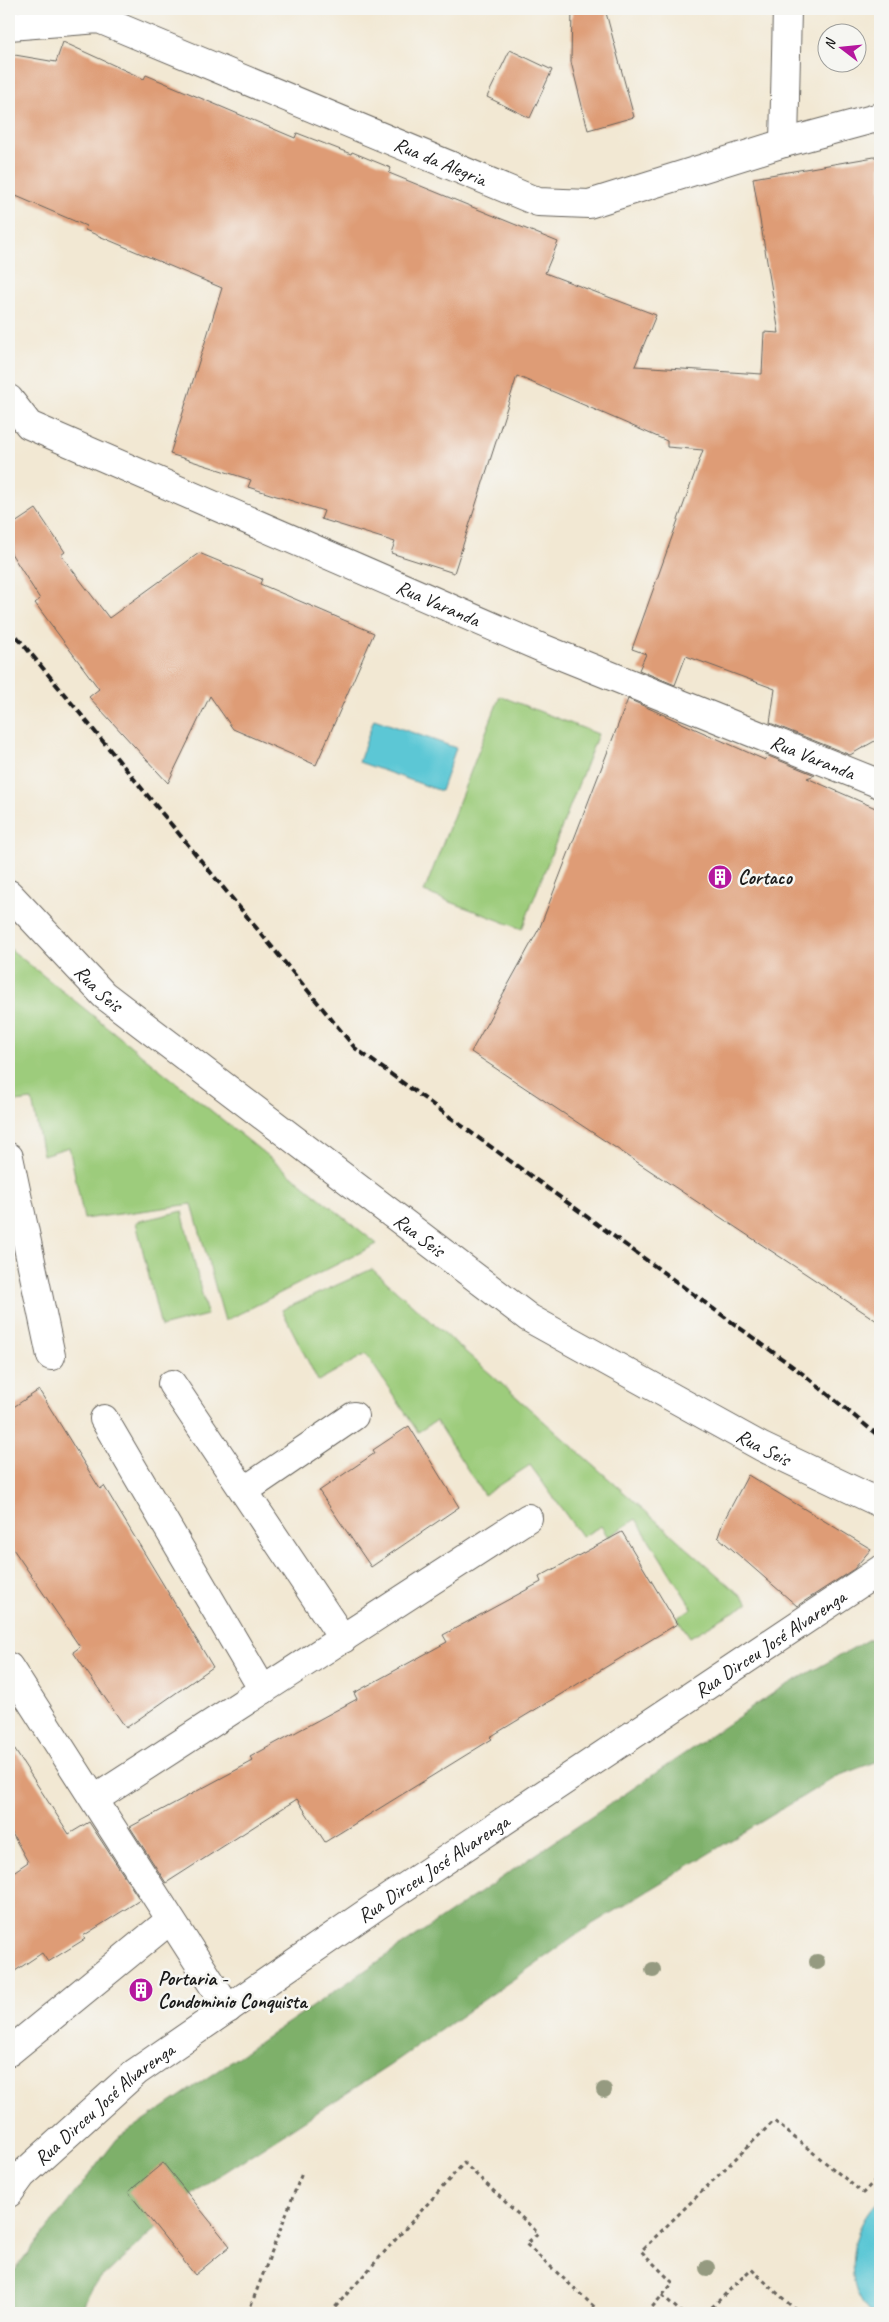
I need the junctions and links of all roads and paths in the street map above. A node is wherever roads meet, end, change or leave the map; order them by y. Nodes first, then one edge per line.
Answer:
1 (787, 9) edge
2 (9, 26) edge
3 (880, 117) edge
4 (784, 143) junction
5 (9, 399) edge
6 (880, 784) edge
7 (9, 894) edge
8 (9, 1157) edge
9 (15, 1219) edge
10 (51, 1356) dead end
11 (172, 1384) dead end
12 (354, 1416) dead end
13 (104, 1419) dead end
14 (244, 1491) junction
15 (880, 1503) edge
16 (528, 1518) dead end
17 (880, 1570) edge
18 (343, 1639) junction
19 (9, 1666) edge
20 (263, 1690) junction
21 (95, 1799) junction
22 (170, 1920) junction
23 (228, 2009) junction
24 (9, 2052) edge
25 (302, 2173) dead end
26 (880, 2175) edge
27 (9, 2193) edge
28 (662, 2295) junction
29 (598, 2312) edge
30 (248, 2313) edge
31 (330, 2313) edge
32 (647, 2313) edge
33 (682, 2313) edge
34 (706, 2313) edge
35 (799, 2313) edge

1 - 4 street
2 - 4 street, Rua da Alegria
3 - 4 street, Rua da Alegria
5 - 6 street, Rua Varanda
7 - 15 street, Rua Seis
8 - 9 street
9 - 10 street
11 - 14 street
12 - 14 street
13 - 20 street
14 - 18 street
16 - 18 street
17 - 23 street, Rua Dirceu José Alvarenga
18 - 20 street
19 - 21 street
20 - 21 street
21 - 22 street
22 - 23 street
22 - 24 street
23 - 27 street, Rua Dirceu José Alvarenga
25 - 30 path
26 - 28 path
28 - 32 path
28 - 33 path
29 - 31 path
34 - 35 path

